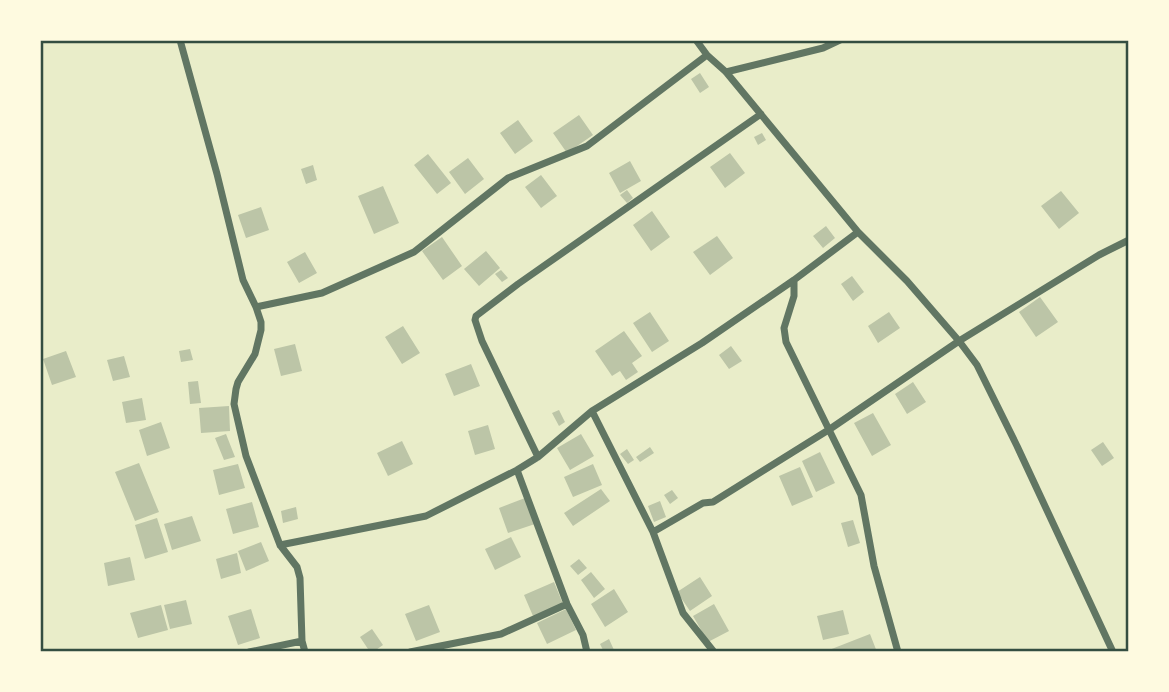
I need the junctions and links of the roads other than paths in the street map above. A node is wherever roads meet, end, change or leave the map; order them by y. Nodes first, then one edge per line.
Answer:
1 (180, 40) edge
2 (696, 40) edge
3 (840, 40) edge
4 (706, 54) junction
5 (726, 72) junction
6 (761, 114) junction
7 (858, 232) junction
8 (1129, 240) edge
9 (794, 280) junction
10 (256, 307) junction
11 (960, 341) junction
12 (592, 411) junction
13 (830, 429) junction
14 (538, 457) junction
15 (517, 470) junction
16 (653, 532) junction
17 (281, 545) junction
18 (567, 604) junction
19 (302, 641) junction
20 (413, 651) edge
21 (249, 652) edge
22 (305, 652) edge
23 (587, 652) edge
24 (714, 652) edge
25 (898, 652) edge
26 (1113, 652) edge

1 - 10 street
2 - 4 street
3 - 5 street
4 - 5 street
4 - 10 street
5 - 6 street
6 - 7 street
6 - 14 street
7 - 9 street
7 - 11 street
8 - 11 street
9 - 12 street
9 - 13 street
10 - 17 street
11 - 13 street
11 - 26 street
12 - 14 street
12 - 16 street
13 - 16 street
13 - 25 street
14 - 15 street
15 - 17 street
15 - 18 street
16 - 24 street
17 - 19 street
18 - 20 street
18 - 23 street
19 - 21 street
19 - 22 street

